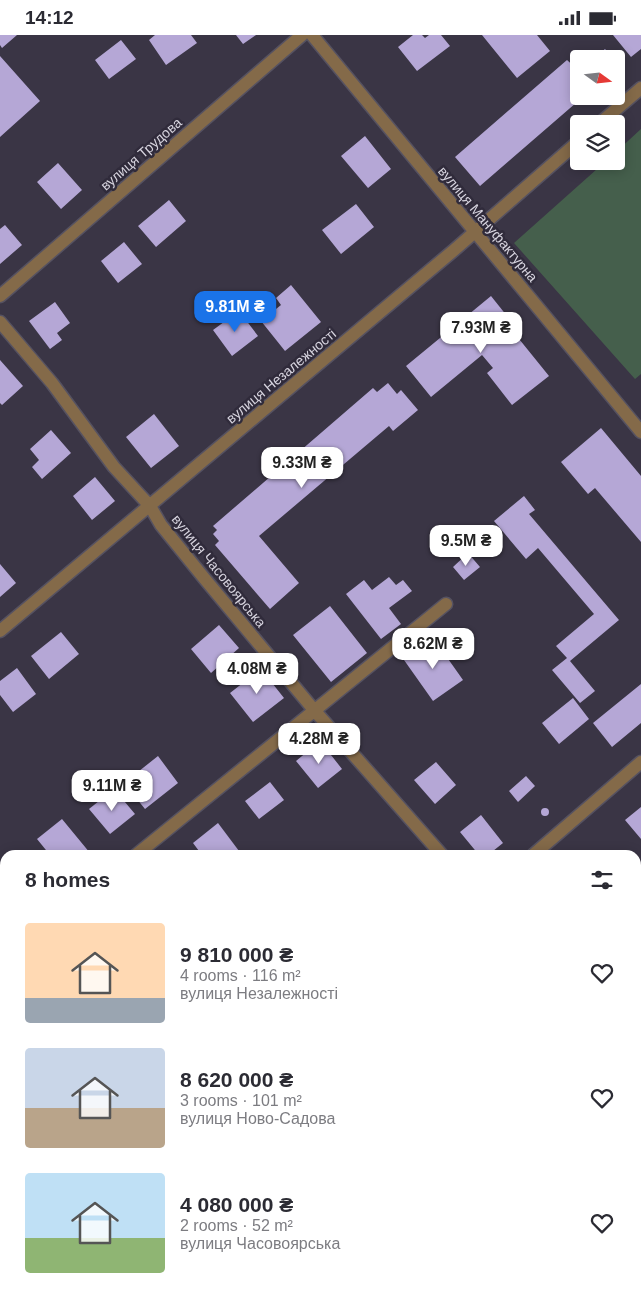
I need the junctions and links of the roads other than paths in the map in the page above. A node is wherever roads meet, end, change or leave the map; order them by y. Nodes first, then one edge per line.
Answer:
1 (302, 35) edge
2 (312, 35) edge
3 (641, 88) edge
4 (610, 115) edge
5 (570, 149) edge
6 (474, 231) junction
7 (0, 296) edge
8 (0, 322) edge
9 (641, 432) edge
10 (150, 506) junction
11 (446, 604) dead end
12 (0, 631) edge
13 (314, 710) junction
14 (641, 762) edge
15 (142, 850) edge
16 (438, 850) edge
17 (539, 850) edge

1 - 7 street, вулиця Трудова
2 - 6 street, вулиця Мануфактурна
3 - 4 street
5 - 6 street, вулиця Незалежності
6 - 9 street, вулиця Мануфактурна
6 - 10 street, вулиця Незалежності
8 - 10 street, вулиця Часовоярська
10 - 12 street, вулиця Незалежності
10 - 13 street, вулиця Часовоярська
11 - 13 street
13 - 15 street
13 - 16 street, вулиця Часовоярська
14 - 17 street

